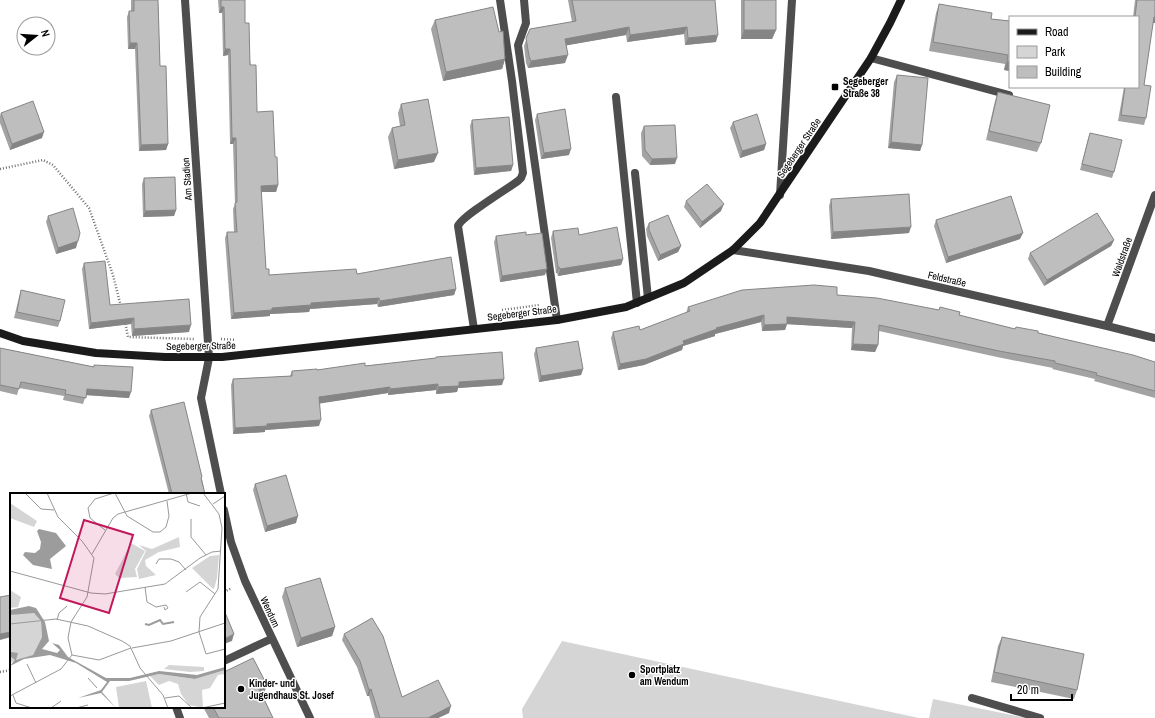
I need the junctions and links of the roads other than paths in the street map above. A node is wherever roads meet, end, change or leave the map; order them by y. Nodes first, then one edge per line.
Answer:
1 (185, 0) edge
2 (500, 0) edge
3 (524, 0) edge
4 (792, 0) edge
5 (901, 0) edge
6 (871, 58) junction
7 (616, 97) dead end
8 (1016, 97) edge
9 (635, 173) dead end
10 (780, 195) junction
11 (1155, 195) edge
12 (733, 250) junction
13 (648, 298) junction
14 (637, 303) junction
15 (557, 320) junction
16 (1107, 326) junction
17 (474, 329) junction
18 (0, 333) edge
19 (1155, 338) edge
20 (209, 358) junction
21 (221, 493) edge
22 (225, 515) edge
23 (271, 639) junction
24 (225, 661) edge
25 (972, 698) dead end
26 (176, 708) edge
27 (180, 718) edge
28 (310, 718) edge
29 (1040, 718) edge

1 - 20 street, Am Stadion
2 - 17 street
3 - 15 street
4 - 10 street
5 - 6 main road, Segeberger Straße
6 - 8 street
6 - 10 main road, Segeberger Straße
7 - 14 street
9 - 13 street
10 - 12 main road, Segeberger Straße
11 - 16 street, Waldstraße
12 - 13 main road, Segeberger Straße
12 - 16 street, Feldstraße
13 - 14 main road, Segeberger Straße
14 - 15 main road, Segeberger Straße
15 - 17 main road, Segeberger Straße
16 - 19 street, Feldstraße
17 - 20 main road, Segeberger Straße
18 - 20 main road, Segeberger Straße
20 - 21 street
22 - 23 street, Wendum
23 - 24 street
23 - 28 street, Wendum
25 - 29 street
26 - 27 street

